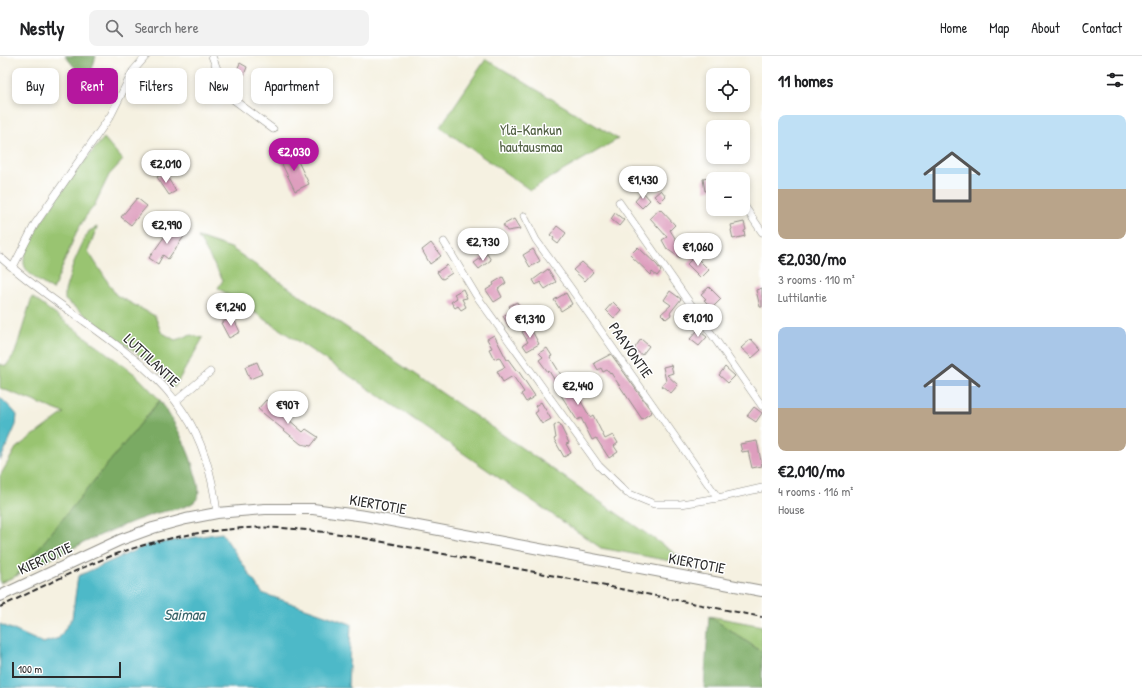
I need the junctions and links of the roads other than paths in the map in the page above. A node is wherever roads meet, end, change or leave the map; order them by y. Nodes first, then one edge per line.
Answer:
1 (146, 56) edge
2 (212, 56) edge
3 (272, 129) dead end
4 (619, 202) dead end
5 (750, 214) edge
6 (524, 216) dead end
7 (762, 232) edge
8 (444, 242) dead end
9 (0, 257) edge
10 (13, 267) junction
11 (210, 372) dead end
12 (176, 401) junction
13 (762, 406) edge
14 (762, 488) edge
15 (718, 498) junction
16 (217, 513) junction
17 (762, 591) edge
18 (0, 596) edge

1 - 10 street
2 - 3 street
4 - 13 street
5 - 7 street
6 - 15 street, PAAVONTIE
8 - 15 street
9 - 10 street, LUTTILANTIE
10 - 12 street, LUTTILANTIE
11 - 12 street
12 - 16 street, LUTTILANTIE
14 - 15 street
16 - 17 street, KIERTOTIE
16 - 18 street, KIERTOTIE

